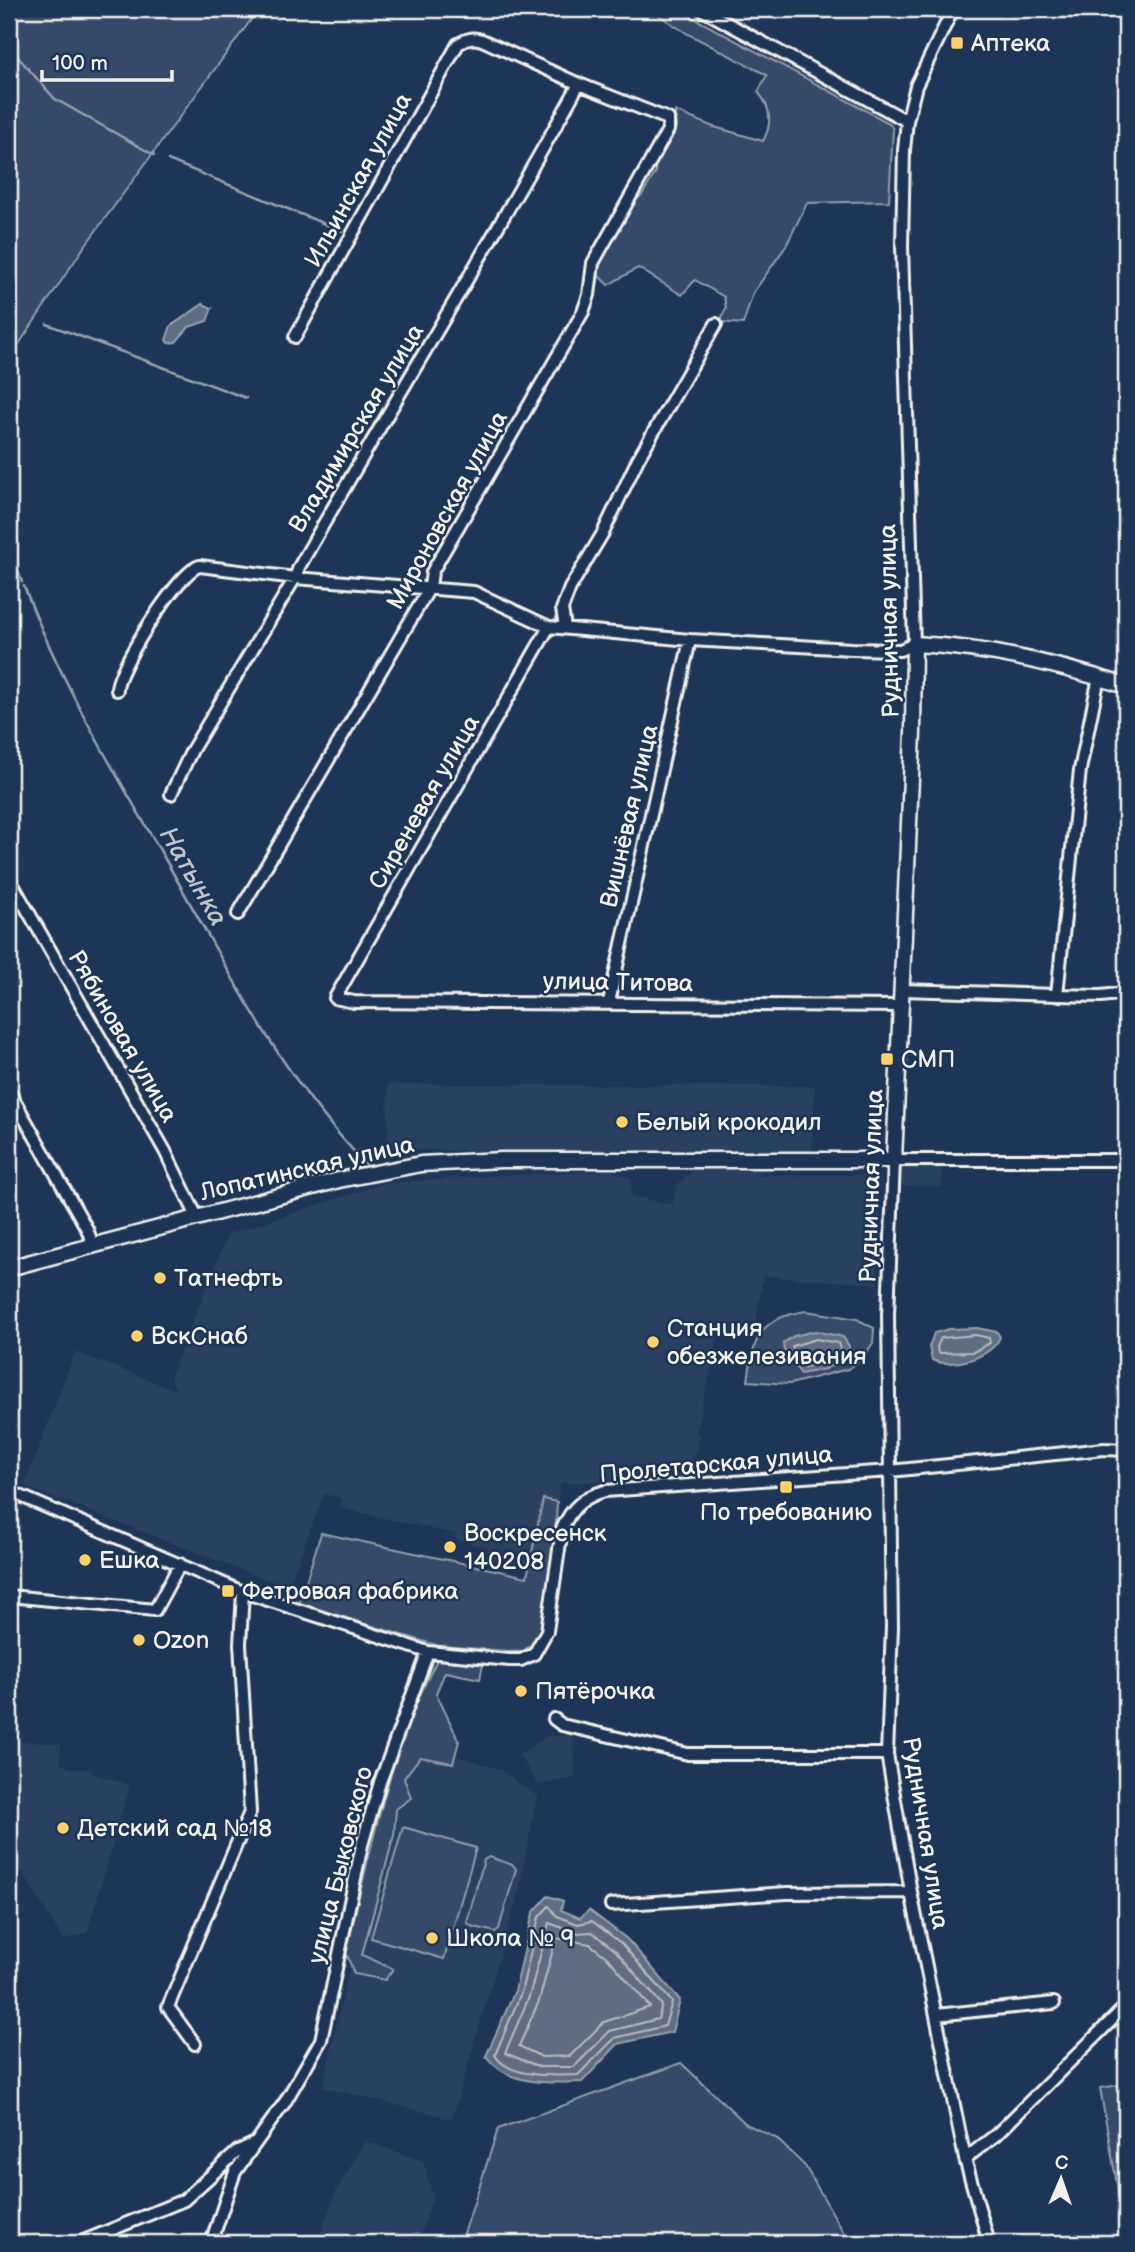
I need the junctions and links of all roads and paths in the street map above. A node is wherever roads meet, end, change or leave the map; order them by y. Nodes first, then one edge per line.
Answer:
1 (701, 9) edge
2 (953, 9) edge
3 (579, 84) junction
4 (907, 121) junction
5 (716, 324) dead end
6 (295, 337) dead end
7 (295, 578) junction
8 (430, 587) junction
9 (549, 626) junction
10 (565, 627) junction
11 (690, 639) junction
12 (914, 644) junction
13 (1099, 677) junction
14 (1126, 686) edge
15 (117, 690) dead end
16 (171, 794) dead end
17 (9, 878) edge
18 (238, 914) dead end
19 (902, 990) junction
20 (1126, 993) edge
21 (1057, 995) junction
22 (335, 998) joint
23 (609, 1002) junction
24 (901, 1006) junction
25 (9, 1091) edge
26 (894, 1160) junction
27 (1126, 1160) edge
28 (197, 1217) junction
29 (93, 1245) junction
30 (9, 1268) edge
31 (1126, 1450) edge
32 (890, 1471) junction
33 (9, 1491) edge
34 (180, 1564) junction
35 (243, 1592) junction
36 (9, 1596) edge
37 (428, 1652) junction
38 (554, 1718) dead end
39 (887, 1754) junction
40 (911, 1892) junction
41 (611, 1905) dead end
42 (1054, 2003) dead end
43 (1122, 2010) dead end
44 (936, 2015) junction
45 (195, 2045) dead end
46 (256, 2142) junction
47 (965, 2159) junction
48 (79, 2243) edge
49 (211, 2243) edge
50 (989, 2243) edge

1 - 4 street
2 - 4 street, Рудничная улица
3 - 6 street, Ильинская улица
3 - 7 street, Владимирская улица
3 - 8 street, Мироновская улица
4 - 12 street, Рудничная улица
5 - 10 street
7 - 8 street
7 - 15 street
7 - 16 street, Владимирская улица
8 - 9 street
8 - 18 street, Мироновская улица
9 - 10 street
9 - 22 street, Сиреневая улица
10 - 11 street
11 - 12 street
11 - 23 street, Вишнёвая улица
12 - 13 main road
12 - 19 main road, Рудничная улица
13 - 14 main road
13 - 21 street
17 - 28 street, Рябиновая улица
19 - 21 street
19 - 24 main road, Рудничная улица
20 - 21 street
22 - 23 street, улица Титова
23 - 24 street, улица Титова
24 - 26 main road, Рудничная улица
25 - 29 street
26 - 27 street, Лопатинская улица
26 - 28 main road, Лопатинская улица
26 - 32 street, Рудничная улица
28 - 29 main road, Лопатинская улица
29 - 30 main road, Лопатинская улица
31 - 32 street, Пролетарская улица
32 - 37 street, Пролетарская улица
32 - 39 street, Рудничная улица
33 - 34 street
34 - 35 street
34 - 36 street
35 - 37 street
35 - 45 street
37 - 46 street, улица Быковского
38 - 39 street
39 - 40 street, Рудничная улица
40 - 41 street
40 - 44 street, Рудничная улица
42 - 44 street
43 - 47 street
44 - 47 street, Рудничная улица
46 - 48 street
46 - 49 street, улица Быковского
47 - 50 street, Рудничная улица

